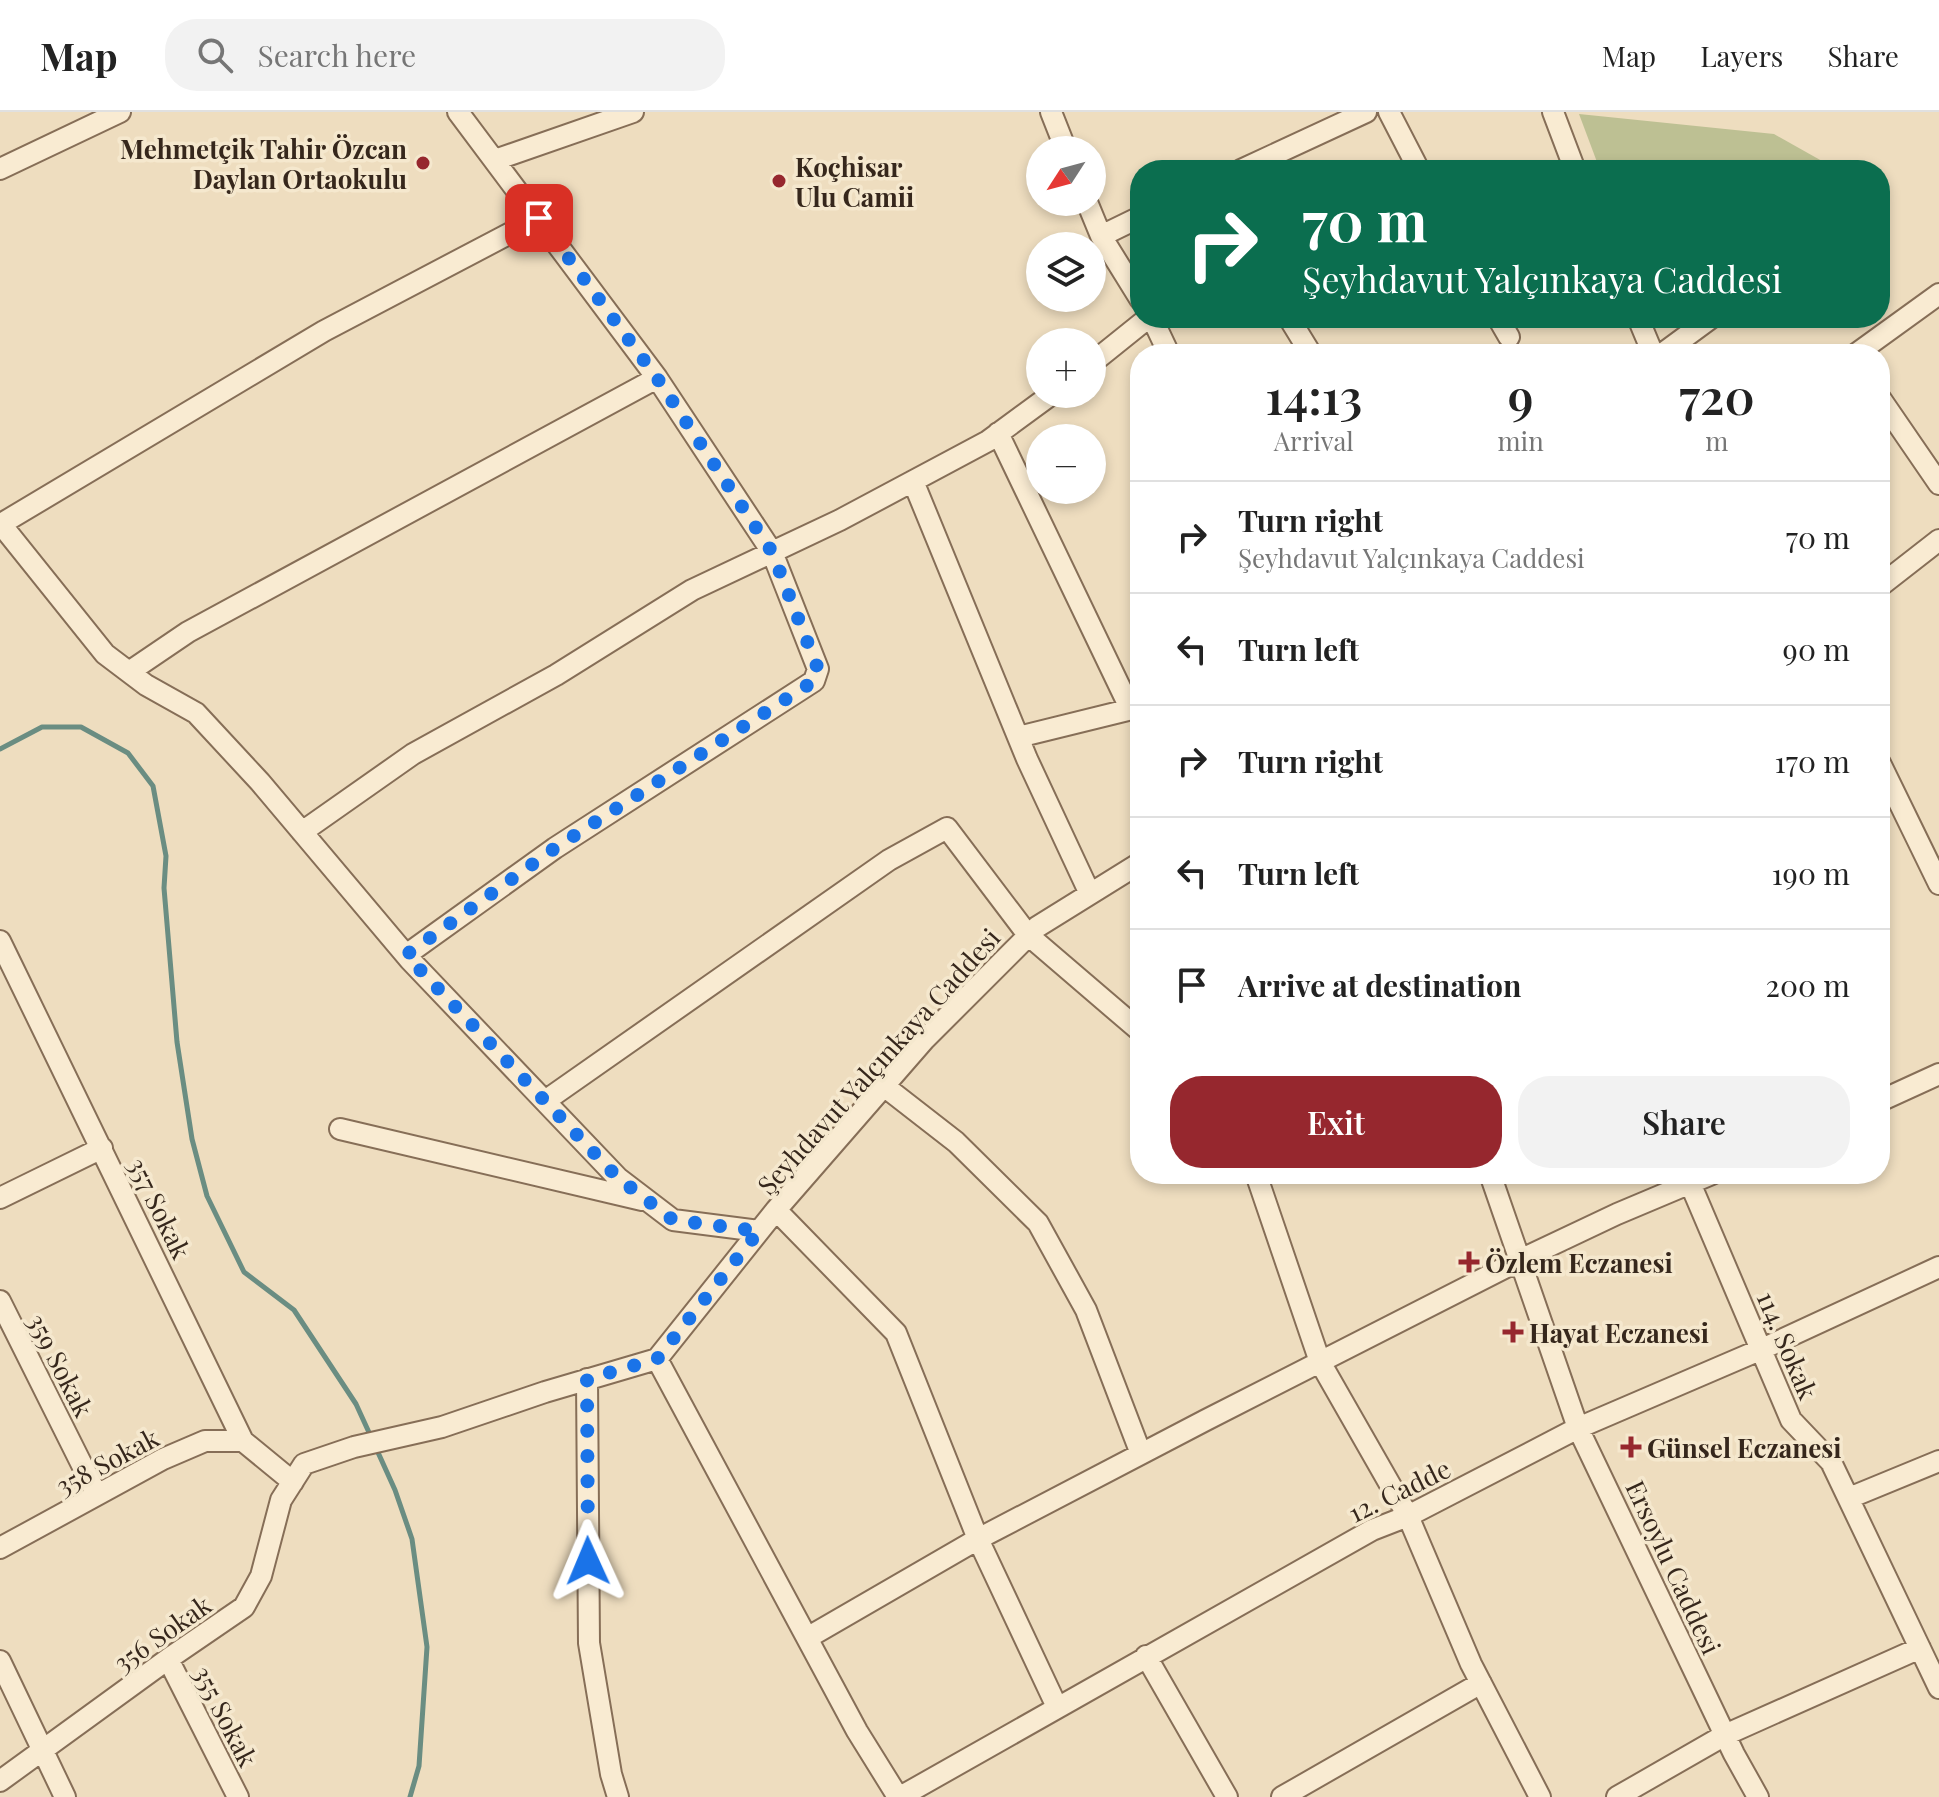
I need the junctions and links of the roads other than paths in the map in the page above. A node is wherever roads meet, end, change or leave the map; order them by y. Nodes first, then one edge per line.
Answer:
1 (120, 112) edge
2 (458, 112) edge
3 (633, 112) edge
4 (1051, 112) edge
5 (1366, 112) edge
6 (1389, 112) edge
7 (1553, 112) edge
8 (89, 119) edge
9 (1060, 136) edge
10 (495, 160) junction
11 (1263, 160) edge
12 (1414, 160) edge
13 (1571, 160) edge
14 (0, 169) edge
15 (539, 218) junction
16 (1130, 222) edge
17 (1106, 234) edge
18 (1106, 244) edge
19 (1130, 283) edge
20 (1939, 294) edge
21 (1137, 328) edge
22 (1504, 328) edge
23 (1697, 328) edge
24 (1509, 337) dead end
25 (1676, 344) edge
26 (1870, 344) edge
27 (1106, 352) edge
28 (657, 378) junction
29 (1033, 408) edge
30 (1890, 413) edge
31 (998, 433) junction
32 (913, 481) junction
33 (1939, 484) edge
34 (0, 523) edge
35 (1939, 540) edge
36 (772, 552) junction
37 (1890, 578) edge
38 (129, 672) junction
39 (1130, 698) edge
40 (1130, 709) edge
41 (1018, 737) junction
42 (1890, 784) edge
43 (302, 832) junction
44 (1130, 869) edge
45 (1939, 884) edge
46 (1090, 894) junction
47 (1028, 935) junction
48 (0, 941) edge
49 (406, 955) junction
50 (1130, 1022) edge
51 (1939, 1074) edge
52 (884, 1086) junction
53 (1890, 1096) edge
54 (545, 1101) junction
55 (340, 1129) dead end
56 (102, 1148) junction
57 (1259, 1184) edge
58 (1493, 1184) edge
59 (1688, 1184) edge
60 (1690, 1184) edge
61 (0, 1198) edge
62 (649, 1202) junction
63 (776, 1210) junction
64 (759, 1231) junction
65 (1520, 1260) junction
66 (1939, 1267) edge
67 (0, 1301) edge
68 (1762, 1349) junction
69 (657, 1359) junction
70 (1320, 1362) junction
71 (587, 1379) junction
72 (1578, 1428) junction
73 (243, 1441) junction
74 (1141, 1454) junction
75 (1939, 1461) edge
76 (293, 1482) junction
77 (97, 1495) junction
78 (1849, 1498) junction
79 (1408, 1516) junction
80 (978, 1539) junction
81 (0, 1548) edge
82 (807, 1638) junction
83 (1920, 1648) junction
84 (1146, 1656) junction
85 (168, 1659) junction
86 (0, 1661) edge
87 (1481, 1683) junction
88 (1939, 1688) edge
89 (1057, 1707) junction
90 (1725, 1735) junction
91 (43, 1752) junction
92 (0, 1781) edge
93 (65, 1797) edge
94 (238, 1797) edge
95 (618, 1797) edge
96 (899, 1797) edge
97 (1227, 1797) edge
98 (1282, 1797) edge
99 (1540, 1797) edge
100 (1617, 1797) edge
101 (1758, 1797) edge

1 - 8 street
2 - 10 street
3 - 10 street
4 - 9 street
5 - 11 street
6 - 12 street
7 - 13 street
8 - 14 street
10 - 15 street
15 - 28 street
15 - 34 street
16 - 17 street
18 - 19 street
20 - 26 street
21 - 27 street
22 - 24 street
23 - 25 street
28 - 36 street
28 - 38 street
29 - 31 street
30 - 33 street
31 - 32 street
31 - 39 street
32 - 36 street
32 - 41 street
34 - 38 street
35 - 37 street
36 - 43 street
36 - 49 street
38 - 43 street
40 - 41 street
41 - 46 street
42 - 45 street
43 - 49 street
44 - 46 street, Şeyhdavut Yalçınkaya Caddesi
46 - 47 street, Şeyhdavut Yalçınkaya Caddesi
47 - 50 street
47 - 52 street, Şeyhdavut Yalçınkaya Caddesi
47 - 54 street
48 - 56 street, 357 Sokak
49 - 54 street
51 - 53 street
52 - 63 street, Şeyhdavut Yalçınkaya Caddesi
52 - 74 street
54 - 62 street
55 - 62 street
56 - 61 street
56 - 73 street, 357 Sokak
57 - 70 street
58 - 65 street, Ersoylu Caddesi
59 - 65 street
60 - 68 street, 114. Sokak
62 - 64 street
63 - 64 street, Şeyhdavut Yalçınkaya Caddesi
63 - 80 street
64 - 69 street, Şeyhdavut Yalçınkaya Caddesi
65 - 70 street
65 - 72 street, Ersoylu Caddesi
66 - 68 street, 12. Cadde
67 - 77 street, 359 Sokak
68 - 72 street, 12. Cadde
68 - 78 street, 114. Sokak
69 - 71 street
69 - 82 street
70 - 74 street
70 - 79 street
71 - 76 street
71 - 95 street
72 - 79 street, 12. Cadde
72 - 90 street, Ersoylu Caddesi
73 - 76 street, 357 Sokak
73 - 77 street, 358 Sokak
74 - 80 street
75 - 78 street
76 - 85 street, 356 Sokak
77 - 81 street, 358 Sokak
78 - 83 street, 114. Sokak
79 - 84 street, 12. Cadde
79 - 87 street
80 - 82 street
80 - 89 street
82 - 96 street
83 - 88 street, 114. Sokak
83 - 90 street
84 - 89 street, 12. Cadde
84 - 97 street
85 - 91 street, 356 Sokak
85 - 94 street, 355 Sokak
86 - 91 street
87 - 98 street
87 - 99 street
89 - 96 street, 12. Cadde
90 - 100 street
90 - 101 street, Ersoylu Caddesi
91 - 92 street, 356 Sokak
91 - 93 street

